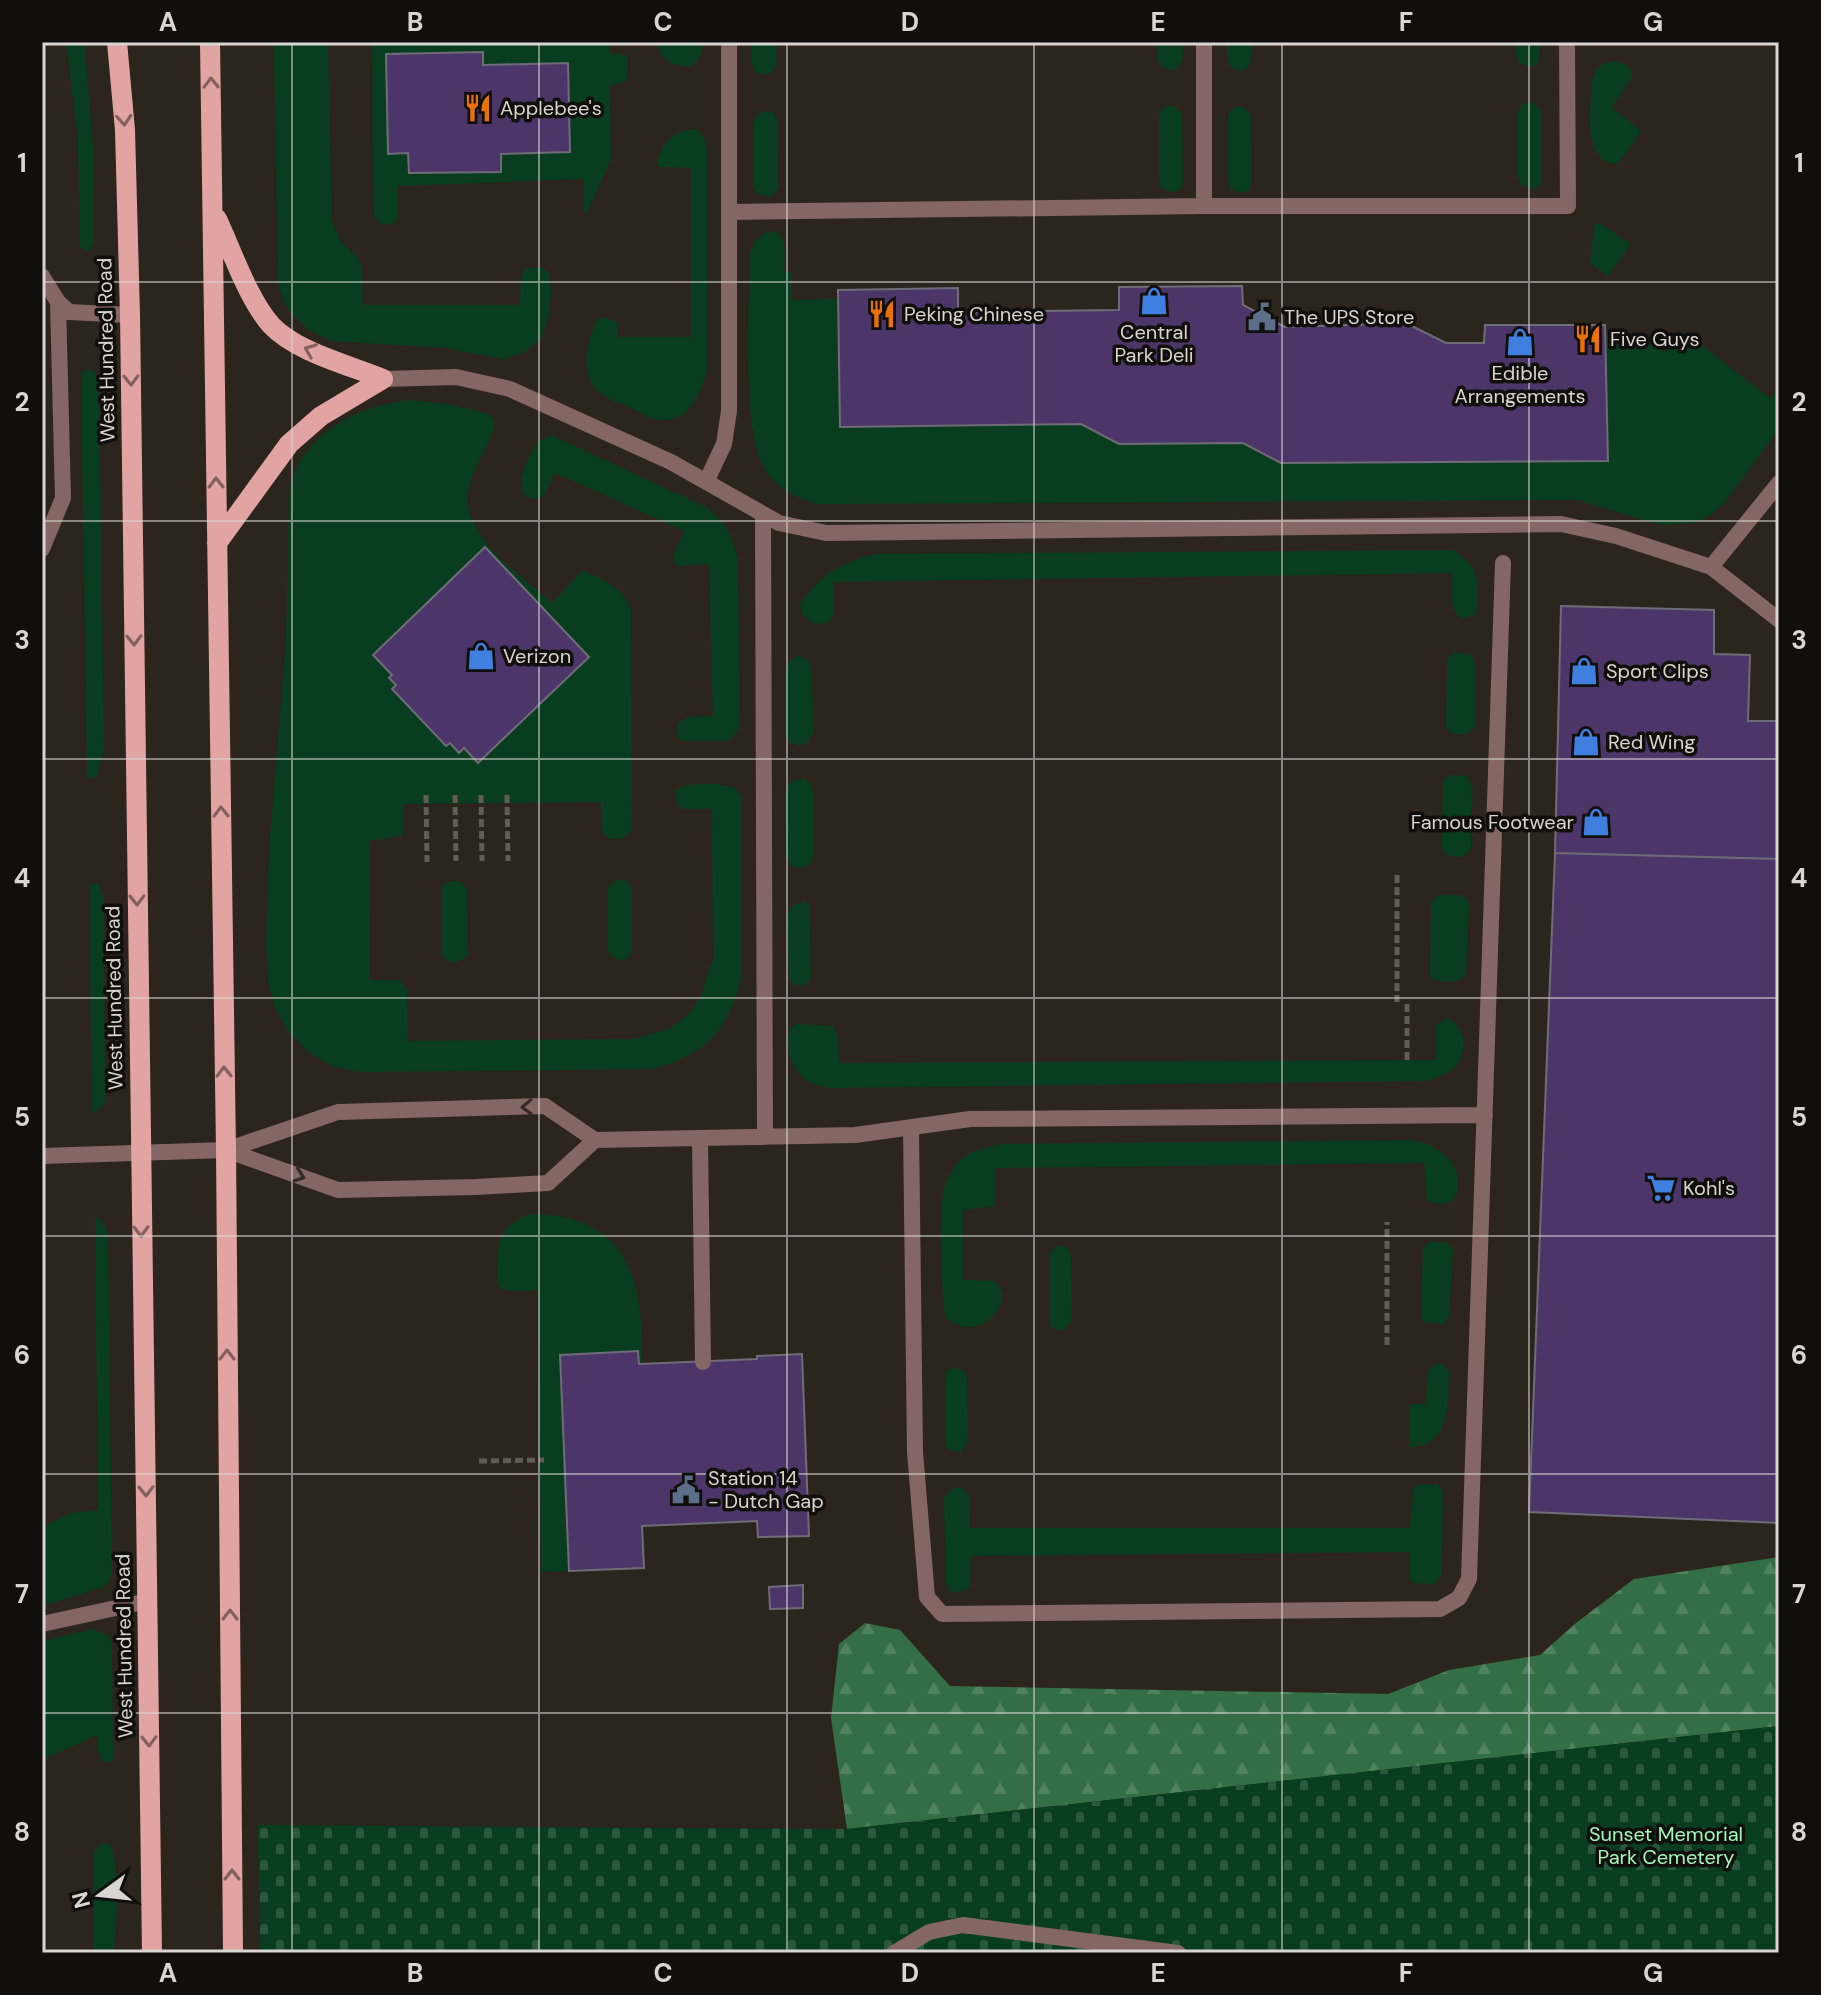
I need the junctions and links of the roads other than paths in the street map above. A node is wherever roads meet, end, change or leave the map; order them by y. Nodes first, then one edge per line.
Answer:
1 (117, 42) edge
2 (210, 42) edge
3 (729, 42) edge
4 (1204, 42) edge
5 (1567, 42) edge
6 (1204, 206) junction
7 (213, 210) junction
8 (731, 212) junction
9 (42, 276) edge
10 (58, 302) junction
11 (130, 315) junction
12 (383, 379) junction
13 (706, 482) junction
14 (1779, 483) edge
15 (763, 514) junction
16 (217, 543) junction
17 (42, 549) edge
18 (1503, 563) dead end
19 (1711, 567) junction
20 (1779, 620) edge
21 (1485, 1115) junction
22 (911, 1128) junction
23 (765, 1137) junction
24 (700, 1138) junction
25 (595, 1140) junction
26 (226, 1150) junction
27 (139, 1153) junction
28 (42, 1156) edge
29 (703, 1362) dead end
30 (148, 1601) junction
31 (42, 1624) edge
32 (152, 1953) edge
33 (233, 1953) edge
34 (894, 1953) edge
35 (1178, 1953) edge

1 -> 11 main road, West Hundred Road
7 -> 2 main road
3 - 8 lane
4 - 6 lane
5 - 6 lane
6 - 8 lane
12 -> 7 main road
16 -> 7 main road
8 - 13 lane
9 - 10 lane
10 - 11 lane
10 - 17 lane
11 -> 27 main road, West Hundred Road
12 - 13 lane
12 - 16 main road
13 - 15 lane
14 - 19 lane
15 - 19 lane
15 - 23 lane
26 -> 16 main road
18 - 21 lane
19 - 20 lane
21 - 22 lane
21 - 22 lane
22 - 23 lane
23 - 24 lane
24 - 25 lane
24 - 29 lane
25 -> 26 lane
26 -> 25 lane
26 - 27 lane
33 -> 26 main road
27 - 28 lane
27 -> 30 main road, West Hundred Road
30 - 31 lane
30 -> 32 main road, West Hundred Road
34 - 35 lane

